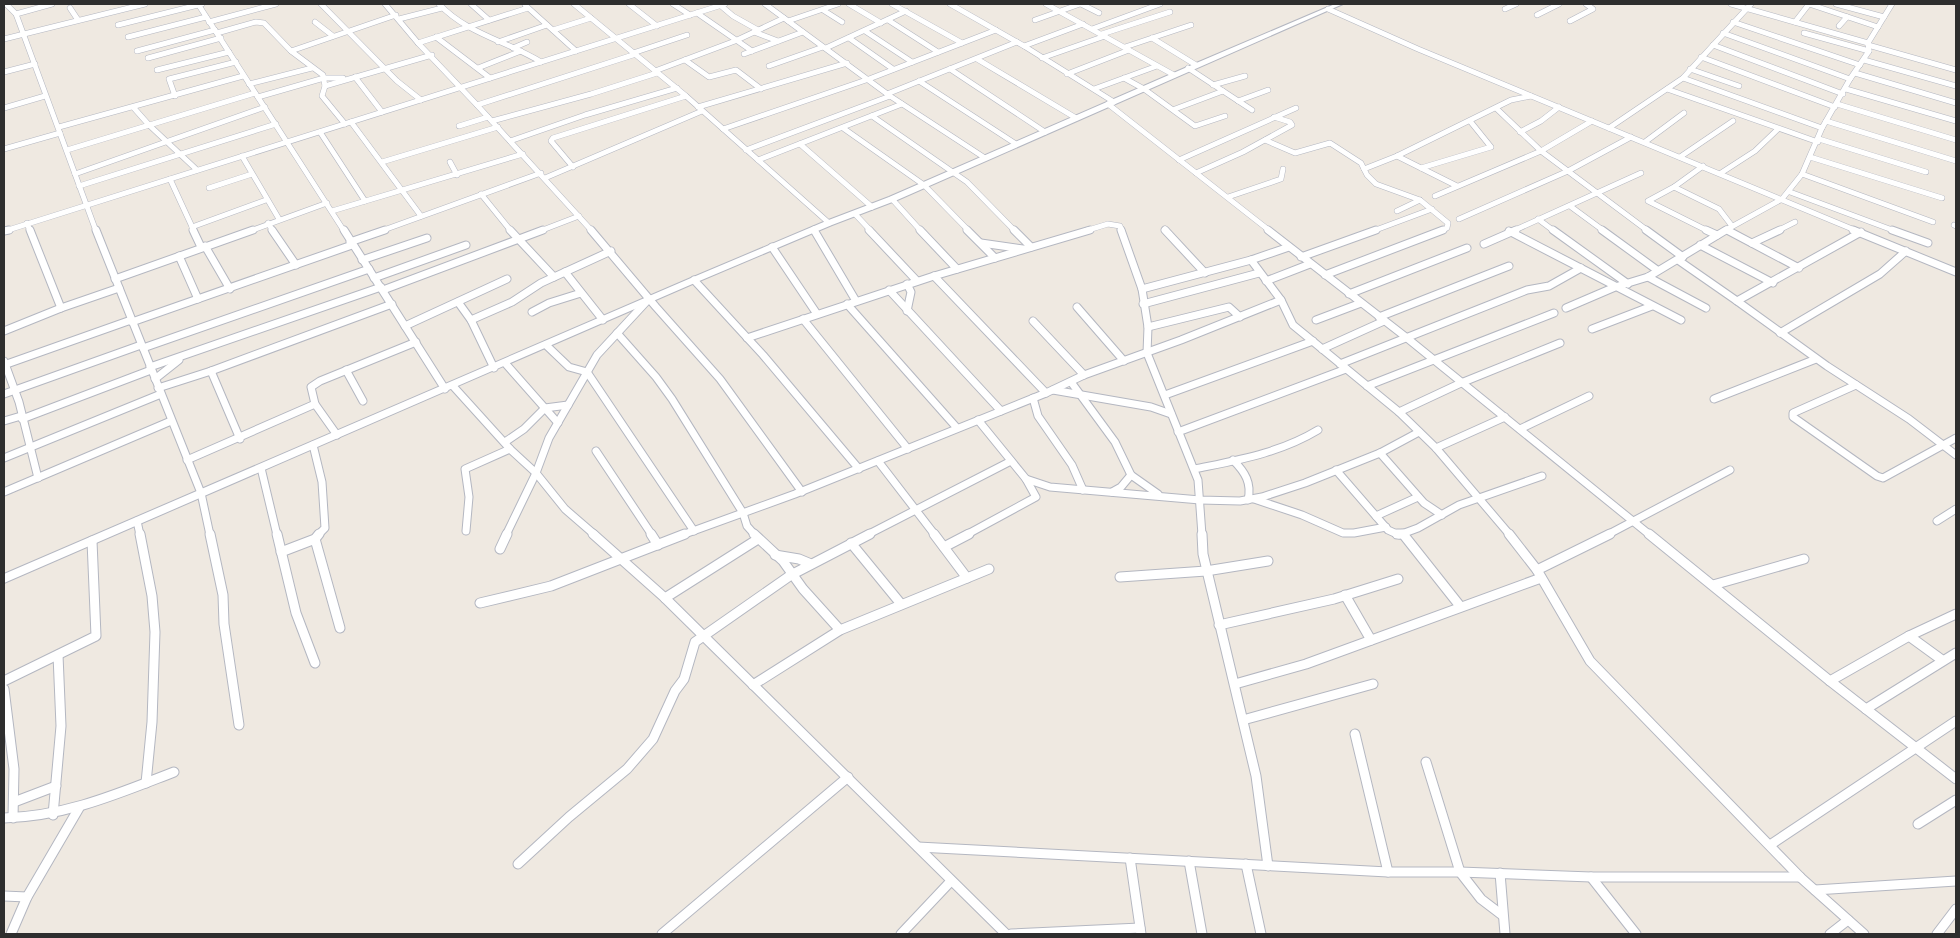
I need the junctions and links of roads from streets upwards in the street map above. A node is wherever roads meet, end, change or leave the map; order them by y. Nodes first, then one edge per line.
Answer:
1 (52, 4) edge
2 (145, 4) edge
3 (200, 4) edge
4 (276, 4) edge
5 (321, 4) edge
6 (385, 4) edge
7 (480, 4) edge
8 (523, 4) edge
9 (574, 4) edge
10 (629, 4) edge
11 (672, 4) edge
12 (765, 4) edge
13 (838, 4) edge
14 (850, 4) edge
15 (892, 4) edge
16 (953, 4) edge
17 (1046, 4) edge
18 (1080, 4) edge
19 (1160, 4) edge
20 (1516, 4) edge
21 (1559, 4) edge
22 (1589, 4) edge
23 (1732, 4) edge
24 (1809, 4) edge
25 (1836, 4) edge
26 (1890, 4) edge
27 (8, 5) edge
28 (472, 5) edge
29 (719, 5) edge
30 (441, 6) edge
31 (1331, 6) edge
32 (1749, 6) edge
33 (4, 8) edge
34 (70, 8) dead end
35 (528, 8) junction
36 (1505, 9) dead end
37 (822, 10) junction
38 (906, 11) junction
39 (1060, 12) junction
40 (1170, 12) dead end
41 (697, 13) junction
42 (16, 14) junction
43 (1099, 14) dead end
44 (1537, 15) dead end
45 (690, 16) junction
46 (397, 17) junction
47 (1847, 17) junction
48 (1884, 17) junction
49 (591, 18) junction
50 (786, 19) junction
51 (78, 20) junction
52 (208, 20) junction
53 (489, 20) junction
54 (888, 20) junction
55 (1035, 20) dead end
56 (1570, 21) dead end
57 (315, 22) dead end
58 (842, 22) dead end
59 (881, 22) junction
60 (1734, 22) junction
61 (1795, 22) junction
62 (1083, 24) junction
63 (118, 25) dead end
64 (547, 25) junction
65 (1191, 25) dead end
66 (657, 26) junction
67 (1839, 26) dead end
68 (466, 27) junction
69 (1878, 27) junction
70 (1092, 28) junction
71 (553, 30) junction
72 (996, 30) junction
73 (349, 31) junction
74 (756, 31) junction
75 (865, 31) junction
76 (803, 32) junction
77 (1804, 33) dead end
78 (22, 34) junction
79 (217, 34) junction
80 (1723, 34) junction
81 (687, 35) dead end
82 (1103, 35) junction
83 (333, 36) junction
84 (128, 37) dead end
85 (436, 37) junction
86 (850, 38) junction
87 (1152, 38) junction
88 (4, 39) edge
89 (616, 39) junction
90 (736, 41) junction
91 (778, 41) junction
92 (498, 42) junction
93 (527, 42) dead end
94 (1017, 42) junction
95 (418, 43) junction
96 (962, 43) junction
97 (884, 44) junction
98 (1713, 45) junction
99 (1024, 46) junction
100 (1869, 46) junction
101 (825, 47) junction
102 (513, 48) junction
103 (1127, 49) junction
104 (866, 50) junction
105 (137, 51) dead end
106 (291, 51) junction
107 (576, 51) junction
108 (752, 51) junction
109 (229, 52) junction
110 (521, 52) junction
111 (938, 52) junction
112 (432, 54) junction
113 (634, 54) junction
114 (744, 54) dead end
115 (1701, 57) junction
116 (148, 58) dead end
117 (1042, 58) junction
118 (977, 59) junction
119 (685, 60) junction
120 (1864, 60) junction
121 (236, 62) junction
122 (541, 62) junction
123 (912, 62) junction
124 (847, 63) junction
125 (35, 64) junction
126 (1860, 65) junction
127 (769, 66) dead end
128 (1156, 66) junction
129 (1192, 66) junction
130 (312, 68) junction
131 (478, 68) junction
132 (386, 69) junction
133 (950, 69) junction
134 (1690, 69) junction
135 (157, 70) dead end
136 (893, 70) junction
137 (1956, 70) edge
138 (4, 72) edge
139 (656, 72) junction
140 (1855, 73) junction
141 (1067, 74) junction
142 (1174, 75) junction
143 (243, 76) junction
144 (1245, 76) dead end
145 (324, 78) junction
146 (354, 78) junction
147 (490, 78) junction
148 (869, 78) junction
149 (1124, 78) junction
150 (1683, 78) junction
151 (1850, 79) junction
152 (919, 81) junction
153 (249, 84) junction
154 (1213, 85) junction
155 (326, 86) junction
156 (1509, 86) junction
157 (1739, 86) dead end
158 (1956, 86) edge
159 (459, 88) junction
160 (677, 88) junction
161 (762, 89) junction
162 (1094, 89) junction
163 (1144, 89) junction
164 (1667, 89) junction
165 (1268, 90) dead end
166 (1223, 91) junction
167 (1845, 91) junction
168 (256, 95) junction
169 (889, 95) junction
170 (46, 96) junction
171 (174, 96) junction
172 (686, 96) junction
173 (1533, 96) junction
174 (4, 100) edge
175 (421, 100) junction
176 (1511, 100) junction
177 (1238, 101) junction
178 (1111, 103) junction
179 (1956, 103) edge
180 (902, 104) junction
181 (477, 105) junction
182 (1836, 106) junction
183 (5, 107) edge
184 (133, 107) junction
185 (265, 107) junction
186 (1558, 107) junction
187 (1296, 108) dead end
188 (700, 109) junction
189 (1175, 109) junction
190 (1497, 109) junction
191 (1252, 110) dead end
192 (382, 112) junction
193 (1684, 113) dead end
194 (872, 116) junction
195 (1225, 116) dead end
196 (1274, 117) junction
197 (1076, 118) junction
198 (490, 119) junction
199 (1592, 121) junction
200 (1733, 121) dead end
201 (1956, 121) edge
202 (1470, 122) junction
203 (1826, 122) junction
204 (348, 123) junction
205 (276, 124) junction
206 (149, 125) junction
207 (459, 126) dead end
208 (498, 127) junction
209 (843, 128) junction
210 (1609, 128) junction
211 (1822, 128) junction
212 (723, 129) junction
213 (1778, 129) junction
214 (60, 130) junction
215 (320, 132) junction
216 (1045, 132) junction
217 (1520, 132) junction
218 (1631, 137) junction
219 (1265, 140) junction
220 (1818, 140) junction
221 (1956, 140) edge
222 (288, 141) junction
223 (510, 141) junction
224 (166, 142) junction
225 (1645, 142) junction
226 (800, 144) junction
227 (1016, 144) junction
228 (4, 148) edge
229 (66, 150) junction
230 (746, 150) junction
231 (1540, 151) junction
232 (179, 154) junction
233 (523, 154) junction
234 (242, 156) junction
235 (1397, 156) junction
236 (1680, 157) junction
237 (1810, 157) junction
238 (985, 158) junction
239 (758, 160) junction
240 (1178, 160) junction
241 (1956, 161) edge
242 (382, 162) junction
243 (450, 162) dead end
244 (1703, 166) junction
245 (573, 167) junction
246 (1421, 168) junction
247 (1283, 169) dead end
248 (1364, 169) junction
249 (197, 170) junction
250 (1568, 171) junction
251 (954, 172) junction
252 (1926, 172) dead end
253 (1196, 173) junction
254 (1641, 173) dead end
255 (1721, 173) junction
256 (75, 174) junction
257 (252, 174) junction
258 (1802, 174) junction
259 (457, 175) junction
260 (543, 176) junction
261 (170, 178) junction
262 (924, 185) junction
263 (79, 186) junction
264 (1457, 186) junction
265 (1674, 187) junction
266 (210, 188) dead end
267 (403, 191) junction
268 (1790, 192) junction
269 (480, 194) junction
270 (1597, 194) junction
271 (1435, 196) dead end
272 (1228, 197) junction
273 (1942, 198) dead end
274 (892, 199) junction
275 (266, 200) junction
276 (467, 200) junction
277 (1420, 200) junction
278 (1782, 200) junction
279 (365, 201) junction
280 (486, 201) junction
281 (327, 203) junction
282 (86, 205) junction
283 (1570, 206) junction
284 (872, 207) junction
285 (1432, 209) junction
286 (332, 211) junction
287 (1397, 211) dead end
288 (855, 214) junction
289 (422, 216) junction
290 (579, 216) junction
291 (279, 219) junction
292 (1459, 219) dead end
293 (1538, 219) junction
294 (1794, 222) dead end
295 (1933, 222) dead end
296 (28, 223) junction
297 (268, 223) junction
298 (829, 223) junction
299 (192, 227) junction
300 (1730, 228) junction
301 (1165, 229) dead end
302 (814, 230) junction
303 (4, 231) edge
304 (1509, 231) junction
305 (1861, 232) junction
306 (1717, 236) junction
307 (427, 238) dead end
308 (518, 239) junction
309 (1752, 243) junction
310 (1928, 243) dead end
311 (351, 244) junction
312 (1484, 244) dead end
313 (466, 245) dead end
314 (1700, 245) junction
315 (984, 246) junction
316 (203, 247) junction
317 (772, 247) junction
318 (1289, 247) junction
319 (1027, 248) junction
320 (1467, 248) dead end
321 (611, 251) junction
322 (1906, 251) junction
323 (179, 256) junction
324 (1301, 257) junction
325 (995, 258) junction
326 (1680, 258) junction
327 (362, 260) junction
328 (1251, 260) junction
329 (981, 262) junction
330 (1310, 264) junction
331 (296, 266) junction
332 (1509, 266) dead end
333 (1581, 268) junction
334 (1799, 268) junction
335 (958, 269) junction
336 (369, 270) junction
337 (1657, 270) junction
338 (565, 272) junction
339 (1956, 272) edge
340 (1205, 273) junction
341 (1259, 273) junction
342 (934, 276) junction
343 (1325, 276) junction
344 (554, 277) junction
345 (1648, 277) junction
346 (374, 278) junction
347 (115, 279) junction
348 (507, 279) dead end
349 (694, 280) junction
350 (917, 281) junction
351 (1266, 281) junction
352 (1773, 283) junction
353 (907, 284) junction
354 (1628, 284) junction
355 (1616, 287) junction
356 (119, 288) junction
357 (230, 288) junction
358 (382, 289) junction
359 (1142, 289) junction
360 (889, 290) junction
361 (581, 293) junction
362 (1349, 294) junction
363 (198, 299) junction
364 (648, 300) junction
365 (1281, 300) junction
366 (856, 301) junction
367 (1737, 301) junction
368 (458, 302) junction
369 (1362, 303) junction
370 (392, 304) junction
371 (847, 304) junction
372 (1143, 304) junction
373 (1652, 306) junction
374 (1077, 307) dead end
375 (61, 308) junction
376 (1566, 308) dead end
377 (1706, 308) dead end
378 (907, 311) junction
379 (532, 312) dead end
380 (1554, 313) dead end
381 (817, 314) junction
382 (1240, 317) junction
383 (803, 319) junction
384 (1382, 319) junction
385 (471, 320) junction
386 (603, 320) junction
387 (1316, 320) dead end
388 (1681, 320) dead end
389 (132, 321) junction
390 (1033, 321) dead end
391 (405, 326) junction
392 (1148, 327) junction
393 (1592, 329) dead end
394 (4, 331) edge
395 (617, 333) junction
396 (1780, 333) junction
397 (747, 338) junction
398 (1407, 338) junction
399 (1313, 341) junction
400 (416, 342) junction
401 (1560, 343) dead end
402 (546, 345) junction
403 (142, 347) junction
404 (1322, 350) junction
405 (1147, 353) junction
406 (184, 356) junction
407 (1816, 359) junction
408 (1433, 360) junction
409 (1124, 361) junction
410 (4, 363) edge
411 (505, 363) junction
412 (1343, 366) junction
413 (494, 368) junction
414 (151, 369) junction
415 (346, 370) junction
416 (211, 371) junction
417 (587, 372) junction
418 (1084, 375) junction
419 (155, 379) junction
420 (1071, 382) junction
421 (1461, 383) junction
422 (1856, 385) junction
423 (1368, 386) junction
424 (449, 387) junction
425 (16, 391) junction
426 (159, 391) junction
427 (1049, 392) junction
428 (4, 395) edge
429 (1165, 395) junction
430 (1081, 396) junction
431 (1589, 396) dead end
432 (1033, 398) junction
433 (1714, 399) dead end
434 (363, 401) dead end
435 (19, 402) junction
436 (315, 404) junction
437 (568, 405) junction
438 (545, 408) junction
439 (1001, 411) junction
440 (1399, 412) junction
441 (1171, 414) junction
442 (1505, 417) junction
443 (22, 418) junction
444 (4, 420) edge
445 (978, 420) junction
446 (171, 421) junction
447 (558, 424) junction
448 (957, 428) junction
449 (1520, 429) junction
450 (1318, 430) dead end
451 (1178, 432) junction
452 (1419, 432) junction
453 (337, 435) junction
454 (1956, 438) edge
455 (240, 439) junction
456 (313, 445) junction
457 (1943, 445) junction
458 (508, 446) junction
459 (28, 448) junction
460 (1436, 448) junction
461 (908, 449) junction
462 (596, 451) dead end
463 (1380, 453) junction
464 (1956, 455) edge
465 (4, 458) edge
466 (187, 460) junction
467 (1234, 460) junction
468 (878, 461) junction
469 (1011, 461) junction
470 (261, 468) junction
471 (859, 469) junction
472 (1195, 469) junction
473 (1336, 470) junction
474 (1730, 470) dead end
475 (536, 473) junction
476 (1131, 475) junction
477 (1542, 476) dead end
478 (38, 478) junction
479 (1026, 479) junction
480 (1050, 487) junction
481 (1083, 490) junction
482 (4, 492) edge
483 (802, 492) junction
484 (1112, 492) junction
485 (201, 493) junction
486 (1160, 495) junction
487 (1036, 497) junction
488 (1418, 497) junction
489 (1478, 498) junction
490 (1251, 499) junction
491 (1200, 500) junction
492 (914, 509) junction
493 (1956, 509) edge
494 (743, 513) junction
495 (1442, 515) junction
496 (1376, 516) junction
497 (137, 521) junction
498 (1632, 521) junction
499 (1937, 521) dead end
500 (1386, 527) junction
501 (466, 531) dead end
502 (694, 531) junction
503 (1403, 534) junction
504 (315, 539) junction
505 (758, 539) junction
506 (92, 541) junction
507 (851, 542) junction
508 (658, 544) junction
509 (944, 547) junction
510 (500, 549) dead end
511 (281, 552) junction
512 (776, 555) junction
513 (620, 558) junction
514 (1804, 559) dead end
515 (1268, 561) dead end
516 (810, 564) junction
517 (989, 569) dead end
518 (1206, 571) junction
519 (1539, 574) junction
520 (792, 575) junction
521 (1120, 577) dead end
522 (967, 578) junction
523 (4, 579) edge
524 (1398, 579) dead end
525 (1713, 585) junction
526 (1346, 595) junction
527 (665, 598) junction
528 (480, 603) dead end
529 (902, 604) junction
530 (1460, 606) junction
531 (1956, 614) edge
532 (1219, 625) junction
533 (340, 628) dead end
534 (840, 630) junction
535 (703, 636) junction
536 (1909, 636) junction
537 (1370, 640) junction
538 (1956, 653) edge
539 (58, 655) junction
540 (1942, 660) junction
541 (315, 663) dead end
542 (4, 681) edge
543 (1830, 681) junction
544 (1236, 684) junction
545 (1373, 684) dead end
546 (754, 685) junction
547 (4, 689) edge
548 (1866, 709) junction
549 (1243, 720) junction
550 (1956, 721) edge
551 (239, 725) dead end
552 (1355, 734) dead end
553 (1918, 749) junction
554 (1426, 762) dead end
555 (174, 772) dead end
556 (848, 777) junction
557 (1956, 779) edge
558 (146, 783) junction
559 (56, 786) junction
560 (1956, 800) edge
561 (14, 802) junction
562 (79, 808) junction
563 (53, 815) junction
564 (8, 818) edge
565 (1918, 824) dead end
566 (1770, 845) junction
567 (918, 847) junction
568 (1130, 858) junction
569 (1189, 861) junction
570 (518, 864) dead end
571 (1246, 864) junction
572 (1268, 866) junction
573 (1388, 872) junction
574 (1460, 872) junction
575 (1500, 873) junction
576 (1591, 877) junction
577 (1800, 877) junction
578 (950, 881) junction
579 (1956, 881) edge
580 (1815, 890) junction
581 (4, 896) edge
582 (27, 897) junction
583 (1956, 908) edge
584 (1502, 915) junction
585 (1848, 920) junction
586 (1140, 931) edge
587 (11, 934) edge
588 (662, 934) edge
589 (901, 934) edge
590 (1006, 934) edge
591 (1011, 934) edge
592 (1202, 934) edge
593 (1261, 934) edge
594 (1505, 934) edge
595 (1636, 934) edge
596 (1830, 934) edge
597 (1864, 934) edge
598 (1937, 934) edge

1 - 42 street
2 - 51 street
3 - 52 street
3 - 63 street
4 - 52 street
5 - 73 street
6 - 46 street
7 - 28 street
8 - 35 street
9 - 49 street
10 - 66 street
11 - 45 street
12 - 50 street
13 - 37 street
14 - 59 street
15 - 38 street
16 - 72 street
17 - 39 street
18 - 39 street
18 - 43 street
19 - 70 street
20 - 36 street
21 - 44 street
22 - 56 street
23 - 32 street
24 - 47 street
24 - 61 street
25 - 48 street
26 - 48 street
27 - 33 street
27 - 42 street
28 - 53 street
29 - 41 street
29 - 74 street
30 - 46 street
30 - 68 street
31 - 129 street
31 - 156 street
32 - 60 street
32 - 61 street
34 - 51 street
35 - 53 street
35 - 64 street
37 - 50 street
37 - 58 street
38 - 54 street
38 - 96 street
39 - 55 street
39 - 62 street
40 - 82 street
41 - 45 street
41 - 90 street
42 - 78 street
45 - 66 street
46 - 73 street
46 - 95 street
47 - 67 street
47 - 69 street
48 - 69 street
49 - 71 street
49 - 89 street
50 - 74 street
50 - 76 street
51 - 78 street
52 - 79 street
52 - 84 street
53 - 68 street
54 - 59 street
54 - 111 street
57 - 83 street
59 - 75 street
60 - 80 street
60 - 126 street
61 - 100 street
62 - 70 street
62 - 99 street
64 - 71 street
64 - 92 street
65 - 87 street
66 - 89 street
68 - 85 street
68 - 92 street
69 - 100 street
70 - 82 street
71 - 107 street
72 - 94 street
72 - 96 street
73 - 83 street
73 - 132 street
74 - 90 street
74 - 91 street
75 - 86 street
75 - 97 street
76 - 91 street
76 - 101 street
77 - 100 street
78 - 88 street
78 - 125 street
79 - 105 street
79 - 106 street
79 - 109 street
79 - 116 street
80 - 98 street
80 - 151 street
81 - 113 street
82 - 103 street
82 - 117 street
83 - 106 street
85 - 95 street
85 - 131 street
86 - 101 street
86 - 104 street
87 - 103 street
87 - 129 street
89 - 107 street
89 - 113 street
90 - 108 street
90 - 119 street
91 - 108 street
92 - 102 street
93 - 102 street
94 - 99 street
94 - 118 street
95 - 112 street
96 - 111 street
97 - 104 street
97 - 123 street
98 - 115 street
98 - 167 street
99 - 117 street
100 - 120 street
100 - 137 street
101 - 124 street
101 - 127 street
102 - 110 street
103 - 128 street
103 - 141 street
104 - 136 street
106 - 130 street
107 - 122 street
108 - 114 street
109 - 121 street
109 - 135 street
110 - 122 street
110 - 131 street
111 - 123 street
112 - 132 street
112 - 159 street
113 - 139 street
113 - 181 street
115 - 134 street
115 - 182 street
117 - 141 street
118 - 133 street
118 - 197 street
119 - 139 street
119 - 161 street
120 - 126 street
120 - 158 street
121 - 143 street
121 - 171 street
122 - 147 street
123 - 136 street
124 - 148 street
124 - 161 street
125 - 138 street
125 - 170 street
126 - 140 street
128 - 142 street
128 - 149 street
129 - 142 street
129 - 154 street
130 - 145 street
130 - 153 street
131 - 147 street
132 - 146 street
132 - 175 street
133 - 152 street
133 - 216 street
134 - 150 street
134 - 157 street
136 - 148 street
139 - 160 street
139 - 198 street
140 - 151 street
140 - 179 street
141 - 162 street
142 - 163 street
143 - 153 street
143 - 171 street
144 - 154 street
145 - 146 street
145 - 155 street
145 - 168 street
146 - 155 street
146 - 192 street
147 - 159 street
148 - 169 street
148 - 212 street
149 - 162 street
149 - 163 street
150 - 164 street
150 - 211 street
151 - 167 street
152 - 169 street
152 - 227 street
153 - 168 street
154 - 166 street
155 - 204 street
156 - 173 street
156 - 176 street
159 - 175 street
159 - 181 street
160 - 172 street
160 - 223 street
161 - 188 street
162 - 178 street
163 - 178 street
163 - 189 street
164 - 210 street
164 - 213 street
165 - 177 street
166 - 177 street
166 - 189 street
167 - 182 street
167 - 201 street
168 - 185 street
168 - 206 street
169 - 180 street
169 - 230 street
170 - 183 street
170 - 214 street
171 - 184 street
172 - 188 street
172 - 245 street
173 - 176 street
173 - 186 street
174 - 183 street
175 - 192 street
176 - 190 street
177 - 191 street
178 - 197 street
178 - 240 street
180 - 194 street
180 - 238 street
181 - 198 street
182 - 203 street
182 - 221 street
184 - 206 street
184 - 214 street
185 - 205 street
185 - 224 street
186 - 199 street
186 - 217 street
187 - 196 street
188 - 212 street
188 - 245 street
189 - 195 street
190 - 202 street
190 - 217 street
192 - 204 street
193 - 225 street
194 - 209 street
194 - 251 street
196 - 219 street
196 - 240 street
197 - 216 street
198 - 207 street
198 - 208 street
199 - 210 street
199 - 231 street
200 - 236 street
202 - 235 street
202 - 246 street
203 - 211 street
203 - 241 street
204 - 215 street
204 - 242 street
205 - 222 street
205 - 232 street
206 - 224 street
206 - 229 street
208 - 223 street
208 - 242 street
209 - 226 street
209 - 262 street
210 - 218 street
211 - 220 street
212 - 230 street
213 - 220 street
213 - 255 street
214 - 228 street
214 - 229 street
215 - 222 street
215 - 279 street
216 - 227 street
217 - 231 street
218 - 225 street
218 - 250 street
219 - 248 street
219 - 253 street
220 - 237 street
220 - 252 street
222 - 234 street
222 - 281 street
223 - 233 street
224 - 232 street
224 - 256 street
225 - 236 street
226 - 239 street
226 - 284 street
227 - 238 street
229 - 256 street
230 - 239 street
231 - 250 street
231 - 264 street
232 - 249 street
232 - 263 street
233 - 259 street
233 - 260 street
234 - 249 street
234 - 257 street
235 - 246 street
235 - 248 street
236 - 244 street
237 - 258 street
237 - 273 street
238 - 251 street
239 - 298 street
240 - 253 street
242 - 267 street
243 - 259 street
244 - 255 street
244 - 265 street
245 - 260 street
246 - 264 street
247 - 272 street
248 - 277 street
249 - 261 street
250 - 270 street
250 - 292 street
251 - 262 street
251 - 319 street
253 - 272 street
254 - 270 street
255 - 278 street
256 - 263 street
257 - 266 street
257 - 275 street
258 - 268 street
258 - 295 street
259 - 267 street
260 - 269 street
260 - 290 street
261 - 282 street
261 - 299 street
262 - 274 street
262 - 315 street
263 - 282 street
264 - 271 street
265 - 300 street
265 - 306 street
267 - 279 street
267 - 289 street
268 - 278 street
268 - 310 street
269 - 276 street
269 - 280 street
270 - 283 street
270 - 326 street
272 - 318 street
274 - 284 street
274 - 335 street
275 - 291 street
275 - 299 street
276 - 280 street
276 - 289 street
277 - 285 street
277 - 287 street
278 - 300 street
278 - 305 street
279 - 286 street
280 - 308 street
281 - 286 street
281 - 291 street
282 - 296 street
282 - 347 street
283 - 293 street
283 - 337 street
284 - 288 street
285 - 324 street
285 - 343 street
286 - 311 street
288 - 298 street
288 - 350 street
289 - 311 street
290 - 308 street
290 - 321 street
291 - 297 street
293 - 304 street
293 - 354 street
294 - 309 street
296 - 303 street
296 - 375 street
297 - 316 street
297 - 331 street
298 - 302 street
299 - 316 street
300 - 306 street
300 - 309 street
301 - 340 street
302 - 317 street
302 - 366 street
304 - 312 street
304 - 333 street
305 - 322 street
305 - 334 street
306 - 314 street
307 - 327 street
308 - 344 street
308 - 358 street
309 - 334 street
311 - 327 street
311 - 331 street
313 - 346 street
314 - 326 street
314 - 352 street
315 - 319 street
315 - 325 street
315 - 329 street
316 - 323 street
316 - 357 street
317 - 349 street
317 - 381 street
318 - 324 street
318 - 328 street
319 - 325 street
319 - 359 street
320 - 362 street
321 - 338 street
321 - 364 street
322 - 339 street
322 - 396 street
323 - 347 street
323 - 363 street
324 - 330 street
325 - 329 street
326 - 337 street
326 - 367 street
327 - 336 street
328 - 340 street
328 - 341 street
329 - 335 street
330 - 343 street
330 - 351 street
331 - 357 street
332 - 384 street
333 - 355 street
333 - 398 street
334 - 352 street
335 - 342 street
336 - 346 street
336 - 403 street
337 - 345 street
338 - 344 street
338 - 361 street
340 - 359 street
341 - 351 street
341 - 372 street
342 - 350 street
342 - 427 street
343 - 362 street
344 - 385 street
345 - 354 street
345 - 377 street
346 - 358 street
347 - 356 street
348 - 368 street
349 - 364 street
349 - 397 street
350 - 353 street
351 - 365 street
352 - 367 street
353 - 360 street
353 - 378 street
354 - 355 street
355 - 373 street
355 - 376 street
356 - 375 street
356 - 389 street
357 - 363 street
358 - 370 street
358 - 406 street
359 - 372 street
360 - 366 street
360 - 378 street
361 - 379 street
361 - 386 street
362 - 369 street
363 - 389 street
364 - 386 street
364 - 395 street
364 - 483 street
365 - 382 street
365 - 399 street
366 - 371 street
367 - 396 street
368 - 385 street
368 - 391 street
369 - 384 street
369 - 387 street
370 - 391 street
370 - 416 street
371 - 381 street
371 - 448 street
372 - 392 street
373 - 388 street
373 - 393 street
374 - 409 street
375 - 394 street
378 - 439 street
380 - 408 street
381 - 383 street
382 - 392 street
382 - 405 street
383 - 397 street
383 - 461 street
384 - 398 street
384 - 404 street
385 - 413 street
386 - 402 street
389 - 403 street
389 - 410 street
390 - 418 street
391 - 400 street
392 - 405 street
395 - 417 street
395 - 494 street
396 - 407 street
397 - 471 street
398 - 408 street
398 - 412 street
399 - 404 street
399 - 429 street
400 - 415 street
400 - 424 street
401 - 421 street
402 - 411 street
402 - 417 street
403 - 414 street
403 - 425 street
404 - 412 street
405 - 409 street
405 - 429 street
406 - 414 street
406 - 419 street
407 - 422 street
407 - 433 street
408 - 421 street
408 - 423 street
409 - 418 street
410 - 425 street
411 - 413 street
411 - 438 street
412 - 423 street
412 - 451 street
413 - 424 street
414 - 419 street
414 - 443 street
415 - 434 street
415 - 436 street
416 - 426 street
416 - 455 street
417 - 437 street
417 - 502 street
418 - 420 street
419 - 426 street
420 - 427 street
420 - 430 street
421 - 440 street
421 - 442 street
422 - 457 street
422 - 457 street
423 - 440 street
424 - 453 street
424 - 458 street
425 - 428 street
425 - 435 street
426 - 446 street
426 - 459 street
427 - 430 street
427 - 432 street
428 - 435 street
429 - 441 street
430 - 441 street
430 - 476 street
431 - 449 street
432 - 439 street
432 - 481 street
435 - 443 street
436 - 453 street
436 - 455 street
437 - 438 street
437 - 447 street
438 - 447 street
438 - 458 street
439 - 445 street
440 - 452 street
441 - 451 street
442 - 449 street
442 - 460 street
443 - 444 street
443 - 459 street
445 - 448 street
445 - 469 street
446 - 466 street
446 - 478 street
447 - 475 street
448 - 461 street
449 - 498 street
450 - 467 street
451 - 472 street
452 - 460 street
452 - 463 street
453 - 456 street
454 - 457 street
455 - 466 street
456 - 470 street
456 - 504 street
457 - 464 street
458 - 475 street
458 - 501 street
459 - 465 street
459 - 478 street
460 - 489 street
461 - 468 street
462 - 508 street
463 - 473 street
463 - 488 street
466 - 485 street
467 - 472 street
467 - 490 street
468 - 471 street
468 - 492 street
469 - 479 street
469 - 492 street
470 - 485 street
470 - 511 street
471 - 483 street
472 - 491 street
473 - 490 street
473 - 496 street
474 - 498 street
475 - 510 street
475 - 513 street
476 - 484 street
476 - 486 street
477 - 489 street
478 - 482 street
479 - 480 street
479 - 487 street
480 - 481 street
480 - 487 street
481 - 484 street
483 - 494 street
484 - 486 street
485 - 497 street
485 - 551 street
486 - 491 street
487 - 509 street
488 - 495 street
488 - 496 street
489 - 495 street
489 - 519 street
490 - 491 street
490 - 500 street
491 - 518 street
492 - 507 street
492 - 509 street
493 - 499 street
494 - 502 street
494 - 505 street
495 - 503 street
496 - 500 street
497 - 506 street
497 - 558 street
498 - 519 street
498 - 525 street
500 - 503 street
502 - 508 street
503 - 530 street
504 - 511 street
504 - 533 street
505 - 512 street
505 - 527 street
506 - 523 street
506 - 539 street
507 - 516 street
507 - 529 street
508 - 513 street
509 - 522 street
511 - 541 street
512 - 516 street
512 - 520 street
513 - 527 street
513 - 528 street
514 - 525 street
515 - 518 street
516 - 520 street
517 - 522 street
518 - 521 street
518 - 532 street
519 - 530 street
519 - 566 street
520 - 534 street
520 - 535 street
522 - 529 street
524 - 526 street
525 - 543 street
526 - 532 street
526 - 537 street
527 - 535 street
529 - 534 street
530 - 537 street
531 - 536 street
532 - 544 street
534 - 546 street
535 - 546 street
535 - 570 street
536 - 540 street
536 - 543 street
537 - 544 street
538 - 540 street
539 - 542 street
539 - 559 street
540 - 548 street
543 - 548 street
544 - 549 street
545 - 549 street
546 - 556 street
547 - 561 street
548 - 553 street
549 - 572 street
550 - 553 street
552 - 573 street
553 - 557 street
553 - 566 street
554 - 574 street
555 - 558 street
556 - 567 street
556 - 588 street
558 - 562 street
559 - 561 street
559 - 563 street
560 - 565 street
561 - 564 street
562 - 563 street
562 - 582 street
563 - 564 street
566 - 577 street
567 - 568 street
567 - 578 street
568 - 569 street
568 - 586 street
569 - 571 street
569 - 592 street
571 - 572 street
571 - 593 street
572 - 573 street
573 - 574 street
574 - 575 street
574 - 584 street
575 - 576 street
575 - 584 street
576 - 577 street
576 - 595 street
577 - 580 street
578 - 589 street
578 - 590 street
579 - 580 street
580 - 585 street
581 - 582 street
582 - 587 street
583 - 598 street
584 - 594 street
585 - 596 street
585 - 597 street
586 - 591 street

